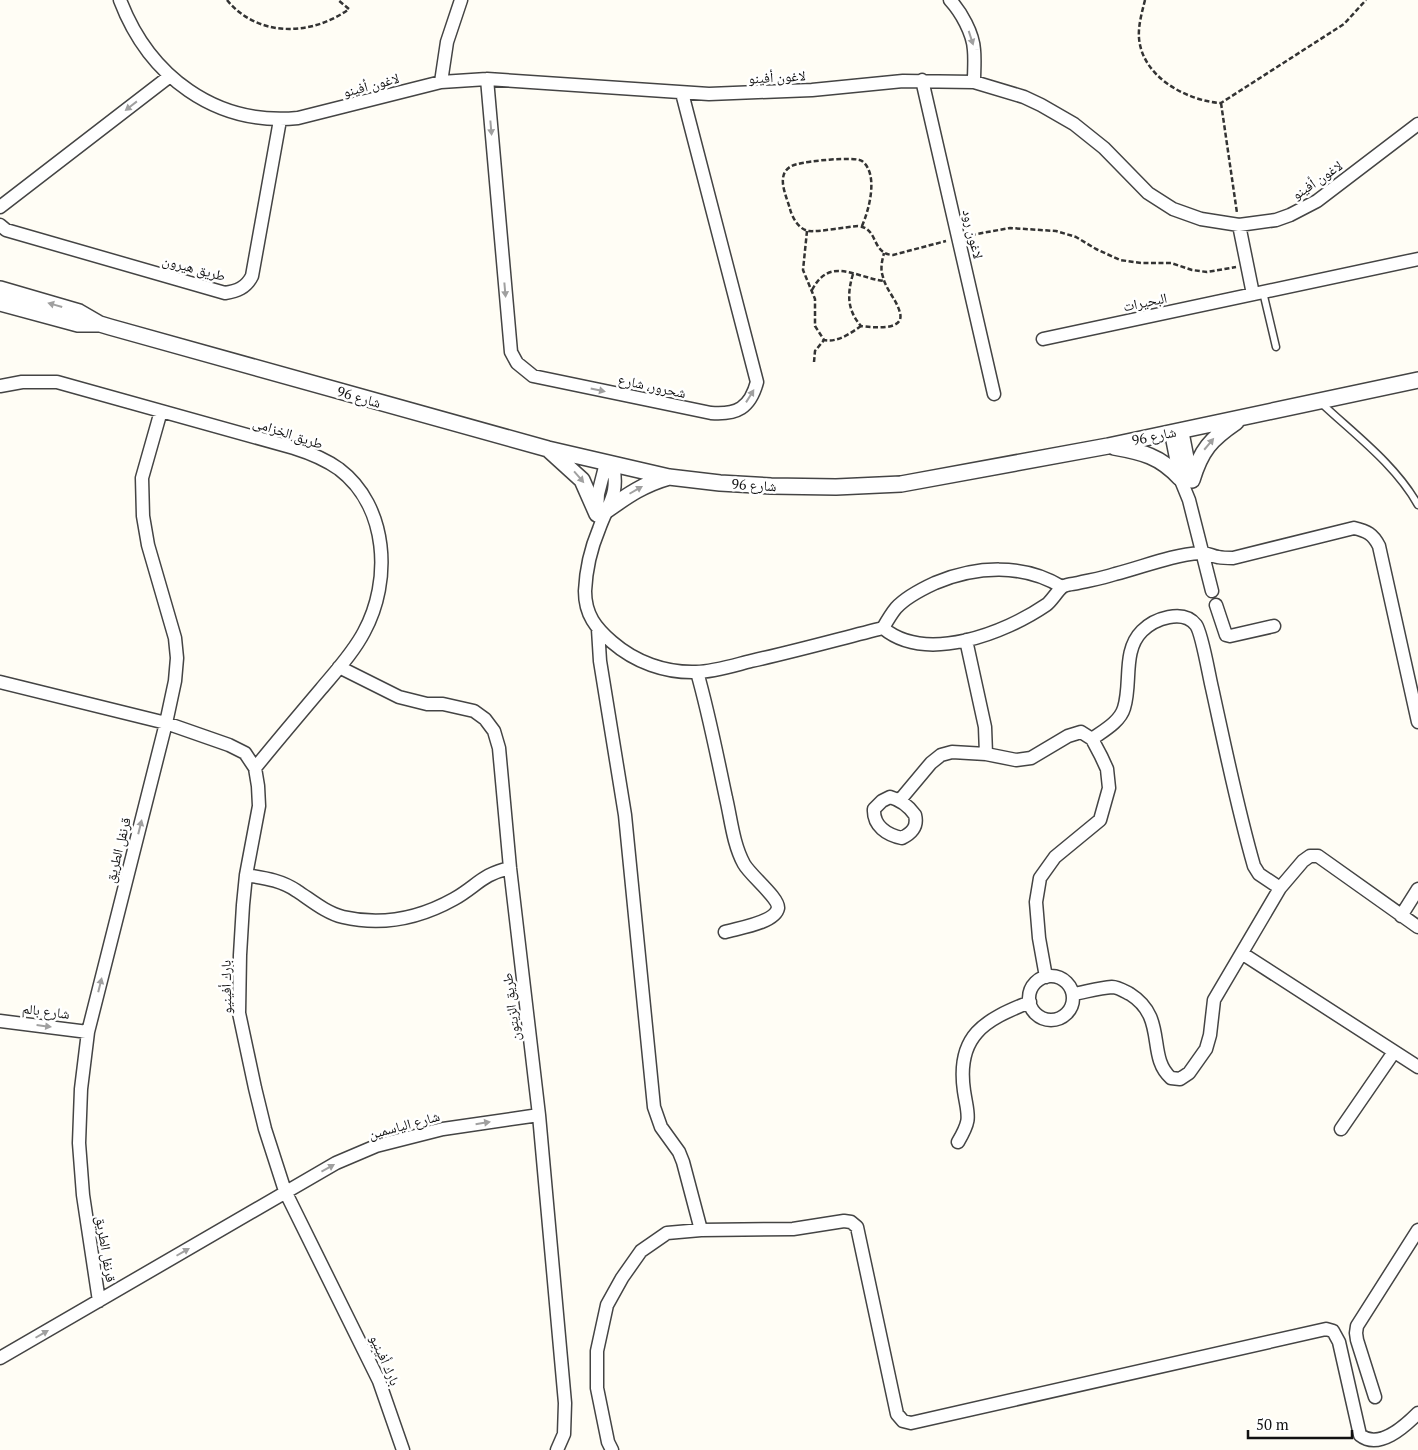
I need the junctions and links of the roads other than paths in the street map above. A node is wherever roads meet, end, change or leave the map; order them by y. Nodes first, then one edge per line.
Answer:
1 (120, 0) edge
2 (461, 0) edge
3 (950, 0) edge
4 (170, 76) junction
5 (486, 80) junction
6 (922, 80) junction
7 (441, 82) junction
8 (974, 82) junction
9 (682, 93) junction
10 (280, 120) junction
11 (1418, 124) edge
12 (0, 207) edge
13 (0, 225) edge
14 (1239, 225) junction
15 (1418, 259) edge
16 (0, 289) edge
17 (1258, 293) junction
18 (0, 303) edge
19 (100, 324) junction
20 (1043, 339) dead end
21 (1276, 347) dead end
22 (1418, 380) edge
23 (0, 386) edge
24 (994, 394) dead end
25 (1319, 401) junction
26 (160, 411) junction
27 (1241, 418) junction
28 (1177, 431) junction
29 (1108, 446) junction
30 (548, 449) junction
31 (609, 463) junction
32 (669, 476) junction
33 (1186, 479) junction
34 (1418, 505) edge
35 (602, 512) junction
36 (1202, 552) junction
37 (1062, 587) junction
38 (1212, 591) dead end
39 (1216, 605) dead end
40 (1274, 626) dead end
41 (883, 628) junction
42 (598, 630) junction
43 (966, 640) junction
44 (339, 667) junction
45 (697, 672) junction
46 (0, 682) edge
47 (1418, 722) edge
48 (166, 723) junction
49 (1092, 739) junction
50 (986, 754) junction
51 (255, 768) junction
52 (900, 800) dead end
53 (510, 868) junction
54 (246, 875) junction
55 (1280, 888) junction
56 (1418, 889) edge
57 (1401, 916) junction
58 (1418, 927) edge
59 (725, 932) dead end
60 (1243, 954) junction
61 (1046, 977) junction
62 (1073, 994) junction
63 (1030, 1002) junction
64 (0, 1021) edge
65 (88, 1032) junction
66 (1394, 1052) junction
67 (1418, 1067) edge
68 (539, 1115) junction
69 (1341, 1129) dead end
70 (958, 1142) dead end
71 (286, 1192) junction
72 (701, 1230) junction
73 (1418, 1230) edge
74 (1413, 1249) edge
75 (100, 1301) junction
76 (0, 1358) edge
77 (1375, 1397) dead end
78 (1418, 1413) edge
79 (404, 1450) edge
80 (557, 1450) edge
81 (612, 1450) edge

1 - 4 street, لاغون أفينو
2 - 7 street
3 -> 8 street
4 - 10 street, لاغون أفينو
4 -> 12 street
5 - 7 street, لاغون أفينو
5 - 9 street, لاغون أفينو
5 -> 9 street, شحرور، شارع
6 - 8 street, لاغون أفينو
6 - 9 street, لاغون أفينو
6 - 24 street, لاغون رود
7 - 10 street, لاغون أفينو
8 - 14 street, لاغون أفينو
10 - 13 street, طريق هيرون
11 - 14 street, لاغون أفينو
14 - 17 street
15 - 17 street, البحيرات
19 -> 16 street, شارع 96
17 - 20 street, البحيرات
17 - 21 lane
18 - 19 street, شارع 96
19 - 30 street, شارع 96
22 - 25 street, شارع 96
23 - 26 street, طريق الخزامى
25 - 27 street, شارع 96
25 - 34 lane
26 - 44 street, طريق الخزامى
26 - 48 street, قرنفل الطريق
27 - 28 street, شارع 96
33 -> 27 street
28 - 29 street, شارع 96
28 - 33 street
29 - 32 street, شارع 96
29 - 33 street
30 - 31 street, شارع 96
30 -> 35 street
31 - 32 street, شارع 96
31 - 35 street
35 -> 32 street
33 - 36 street
35 - 42 street
36 - 37 street
36 - 38 street
36 - 47 street
37 - 41 street
37 - 43 street
39 - 40 street
41 - 43 street
41 - 45 street
42 - 45 street
42 - 72 street
43 - 50 street
44 - 51 street, طريق الخزامى
44 - 53 street, طريق الزيتون
45 - 59 street
46 - 48 street
48 - 51 street
65 -> 48 street, قرنفل الطريق
49 - 50 street
49 - 55 street
49 - 61 street
50 - 52 street
51 - 54 street, بارك أفينيو
53 - 54 street
53 - 68 street, طريق الزيتون
54 - 71 street, بارك أفينيو
55 - 57 street
55 - 60 street
56 - 57 street
57 - 58 street
60 - 62 street
60 - 66 street
61 - 62 street
61 - 63 street
62 - 63 street
63 - 70 street
64 -> 65 street, شارع بالم
65 - 75 street, قرنفل الطريق
66 - 67 street
66 - 69 street
71 -> 68 street, شارع الياسمين
68 - 80 street, طريق الزيتون
75 -> 71 street, شارع الياسمين
71 - 79 street, بارك أفينيو
72 - 78 street
72 - 81 street
73 - 74 street
74 - 77 street
76 -> 75 street, شارع الياسمين

